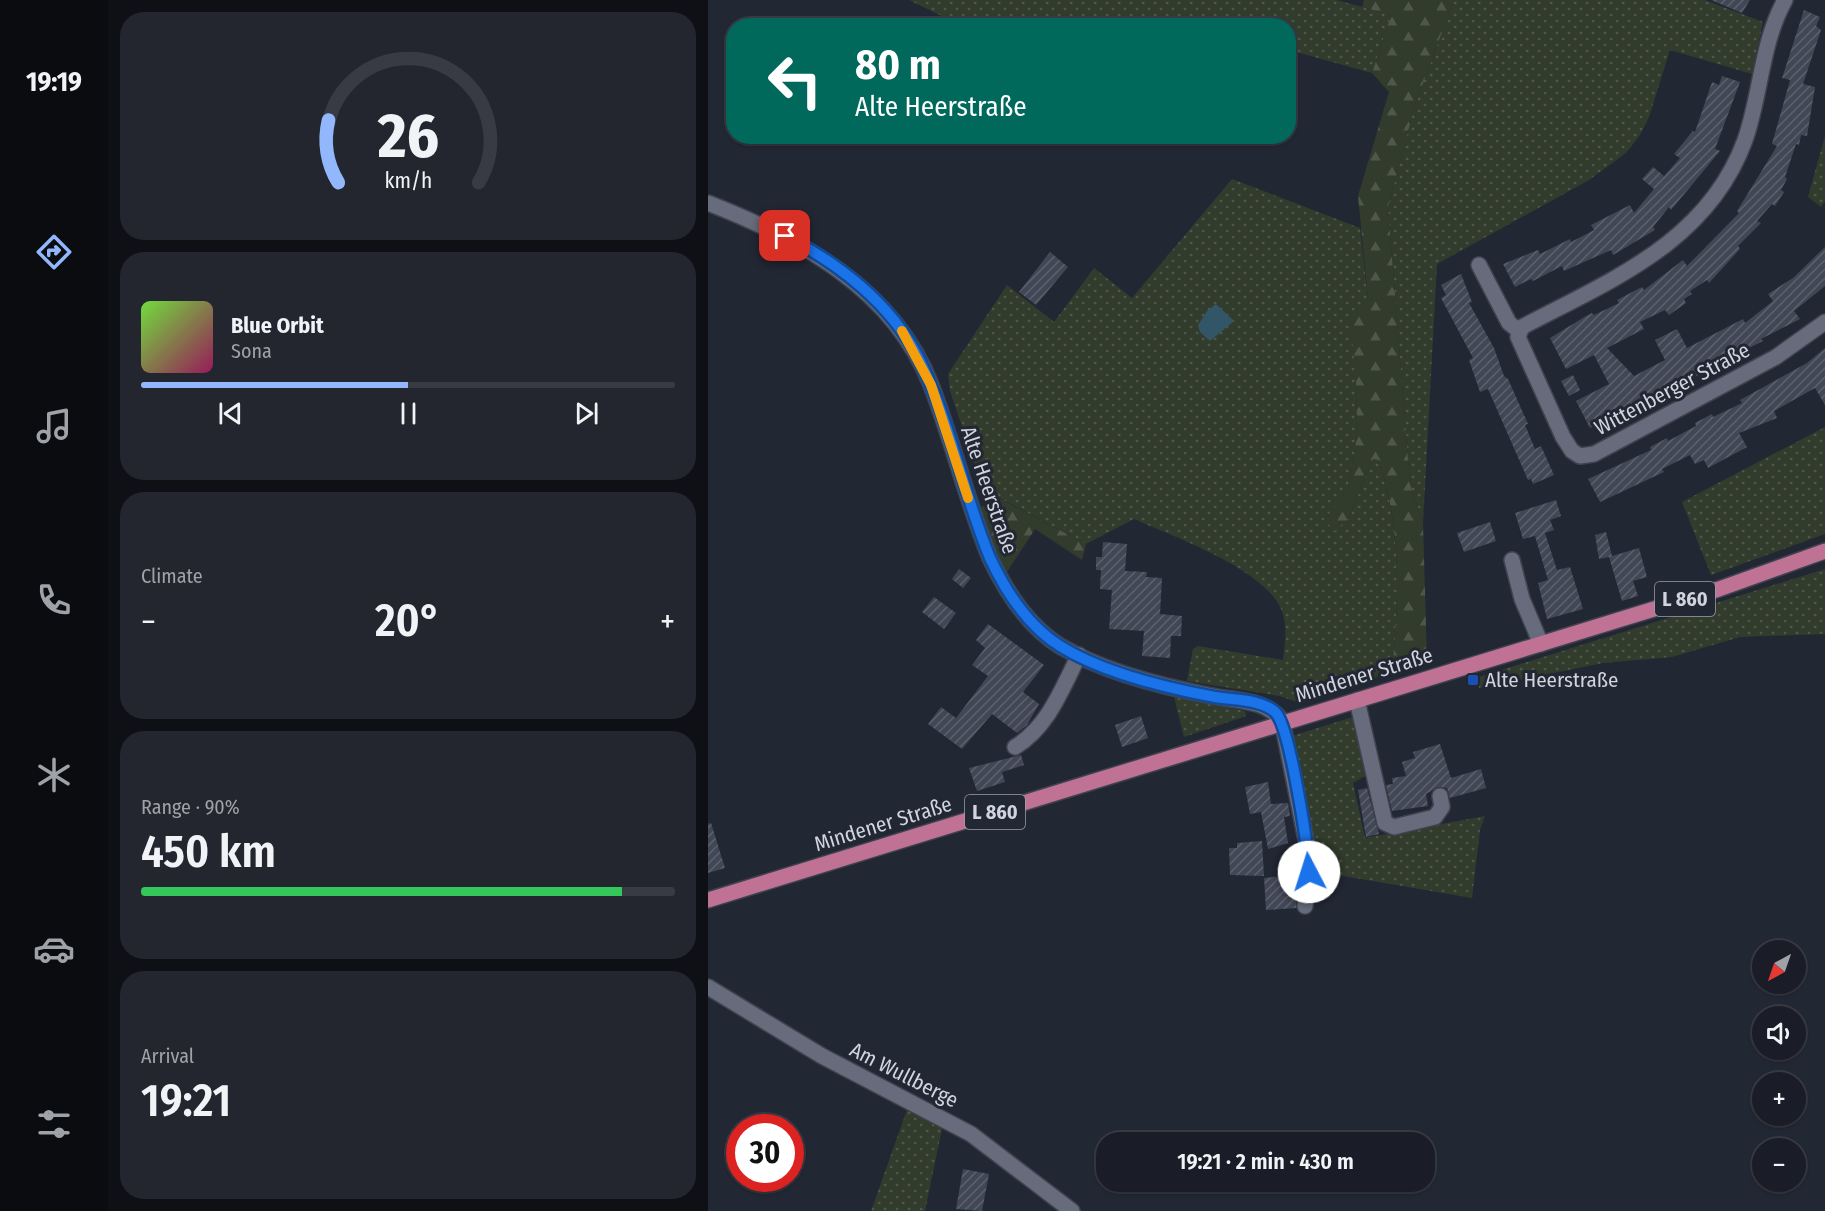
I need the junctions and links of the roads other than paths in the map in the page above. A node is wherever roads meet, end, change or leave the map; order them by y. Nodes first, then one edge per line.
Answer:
1 (1785, 0) edge
2 (708, 203) edge
3 (1479, 265) dead end
4 (1825, 322) edge
5 (1519, 331) junction
6 (1825, 551) edge
7 (1512, 560) dead end
8 (1541, 644) junction
9 (1079, 655) junction
10 (1357, 700) junction
11 (1282, 721) junction
12 (1015, 747) dead end
13 (1440, 796) dead end
14 (708, 900) edge
15 (1305, 906) dead end
16 (708, 987) edge
17 (1072, 1211) edge

1 - 5 street
2 - 9 street, Alte Heerstraße
3 - 5 street
4 - 5 street, Wittenberger Straße
6 - 8 main road, Mindener Straße / L 860
7 - 8 street
8 - 10 main road, Mindener Straße / L 860
9 - 11 street, Alte Heerstraße
9 - 12 street
10 - 11 main road, Mindener Straße / L 860
10 - 13 street
11 - 14 main road, Mindener Straße / L 860
11 - 15 street
16 - 17 street, Am Wullberge

